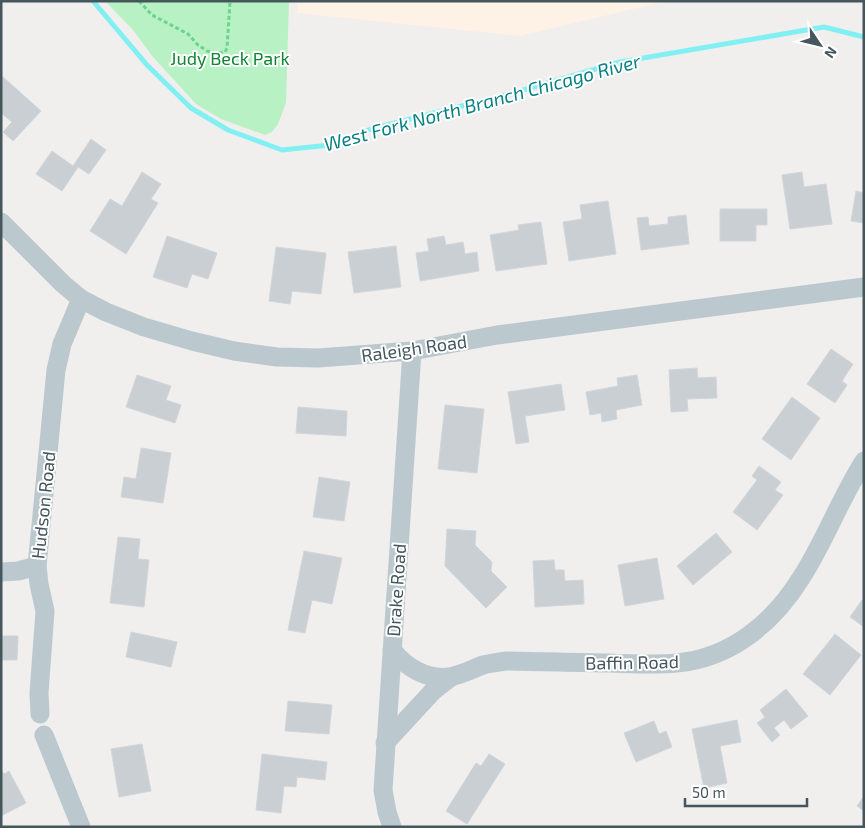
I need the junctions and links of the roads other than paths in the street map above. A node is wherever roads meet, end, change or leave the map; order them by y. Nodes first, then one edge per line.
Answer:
1 (1, 222) edge
2 (864, 288) edge
3 (81, 298) junction
4 (412, 351) junction
5 (864, 461) edge
6 (37, 566) junction
7 (1, 572) edge
8 (392, 650) junction
9 (451, 676) junction
10 (40, 714) dead end
11 (44, 735) dead end
12 (385, 743) junction
13 (81, 827) edge
14 (392, 827) edge

1 - 3 street, Raleigh Road
2 - 4 street, Raleigh Road
3 - 4 street, Raleigh Road
3 - 6 street, Hudson Road
4 - 8 street, Drake Road
5 - 9 street, Baffin Road
6 - 7 street
6 - 10 street, Hudson Road
8 - 9 street, Baffin Road
8 - 12 street, Drake Road
9 - 12 street, Baffin Road
11 - 13 street
12 - 14 street, Drake Road

